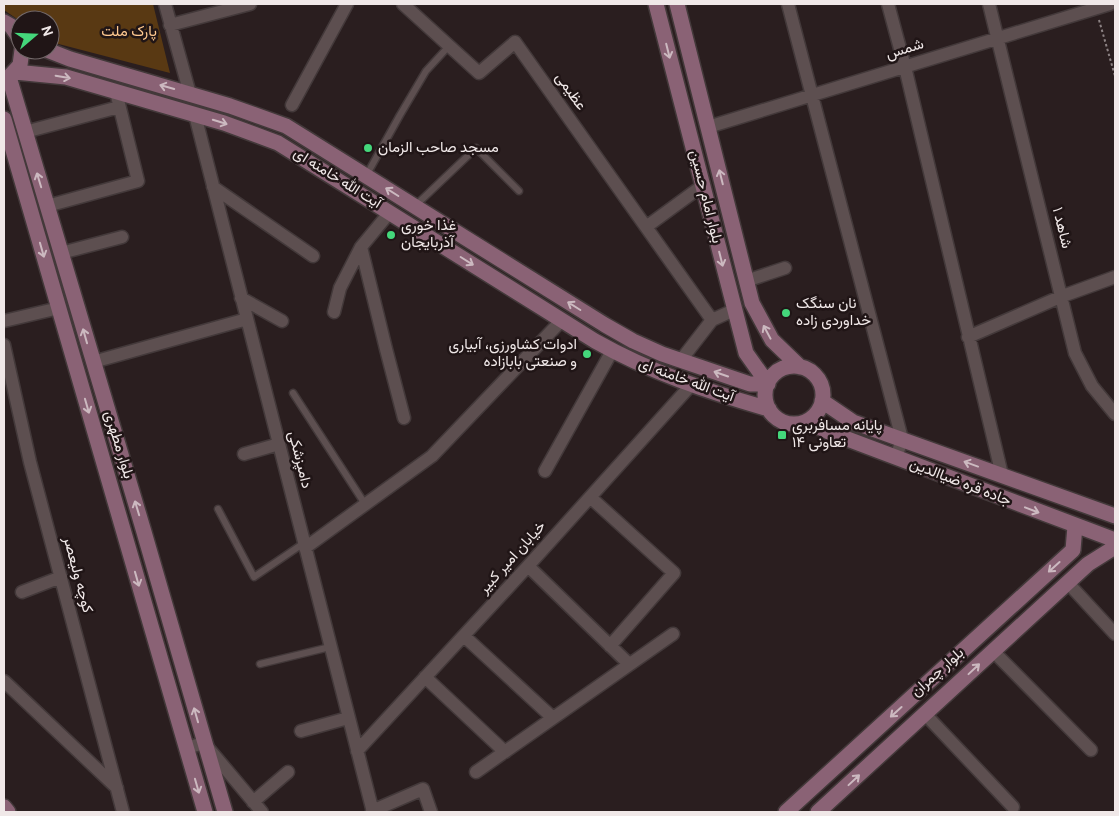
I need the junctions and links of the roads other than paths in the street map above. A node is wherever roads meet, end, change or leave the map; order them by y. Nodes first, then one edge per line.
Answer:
1 (165, 4) edge
2 (250, 4) edge
3 (347, 4) edge
4 (403, 4) edge
5 (656, 4) edge
6 (677, 4) edge
7 (788, 4) edge
8 (888, 4) edge
9 (989, 4) edge
10 (1110, 4) edge
11 (1095, 6) edge
12 (170, 25) junction
13 (998, 38) junction
14 (449, 46) junction
15 (60, 55) edge
16 (21, 60) edge
17 (905, 67) junction
18 (9, 76) edge
19 (116, 92) junction
20 (190, 94) junction
21 (812, 96) junction
22 (292, 105) dead end
23 (120, 108) junction
24 (195, 115) junction
25 (4, 119) edge
26 (708, 127) junction
27 (25, 132) junction
28 (8, 151) edge
29 (366, 176) junction
30 (702, 186) junction
31 (213, 187) junction
32 (519, 191) dead end
33 (47, 206) junction
34 (415, 206) junction
35 (390, 212) junction
36 (646, 227) junction
37 (122, 237) dead end
38 (362, 247) junction
39 (61, 253) junction
40 (313, 256) dead end
41 (785, 268) dead end
42 (1115, 277) edge
43 (746, 281) junction
44 (1060, 297) junction
45 (241, 298) junction
46 (59, 308) junction
47 (734, 310) junction
48 (334, 312) dead end
49 (247, 319) junction
50 (562, 320) junction
51 (712, 320) junction
52 (4, 321) edge
53 (282, 321) dead end
54 (968, 337) junction
55 (4, 345) edge
56 (612, 351) junction
57 (681, 360) junction
58 (93, 362) junction
59 (800, 367) junction
60 (692, 384) junction
61 (768, 384) junction
62 (293, 393) dead end
63 (822, 401) junction
64 (769, 409) junction
65 (1115, 414) edge
66 (404, 418) dead end
67 (807, 421) junction
68 (902, 439) junction
69 (278, 444) junction
70 (244, 454) dead end
71 (896, 458) junction
72 (546, 471) dead end
73 (1002, 475) junction
74 (590, 497) junction
75 (365, 504) junction
76 (218, 509) dead end
77 (1115, 516) edge
78 (1075, 526) junction
79 (1115, 540) edge
80 (146, 541) junction
81 (304, 545) junction
82 (128, 546) junction
83 (1115, 548) edge
84 (528, 566) junction
85 (60, 577) junction
86 (1068, 583) junction
87 (22, 592) dead end
88 (674, 634) dead end
89 (1115, 634) edge
90 (464, 636) junction
91 (610, 646) junction
92 (330, 647) junction
93 (994, 651) junction
94 (260, 664) dead end
95 (629, 664) junction
96 (425, 677) junction
97 (4, 682) edge
98 (925, 714) junction
99 (348, 718) junction
100 (553, 718) junction
101 (301, 731) dead end
102 (204, 743) junction
103 (186, 748) junction
104 (1091, 750) dead end
105 (357, 751) junction
106 (505, 752) junction
107 (288, 772) dead end
108 (476, 772) dead end
109 (116, 788) junction
110 (254, 802) junction
111 (4, 807) edge
112 (1013, 807) dead end
113 (372, 811) edge
114 (8, 812) edge
115 (123, 812) edge
116 (205, 812) edge
117 (225, 812) edge
118 (262, 812) edge
119 (431, 812) edge
120 (786, 812) edge
121 (818, 812) edge

1 - 12 street
2 - 12 street
3 - 22 street
4 - 14 street, عظیمی
5 -> 30 street, بلوار امام حسین
6 - 26 street, بلوار امام حسین
7 - 21 street
8 - 17 street
9 - 13 street, شاهد ۱
10 - 11 street, شمس
11 - 13 street, شمس
12 - 20 street
13 - 17 street, شمس
13 - 44 street, شاهد ۱
14 - 29 lane
14 - 36 street, عظیمی
20 -> 15 street, آیت الله خامنه ای
16 - 18 street
17 - 21 street, شمس
17 - 54 street
18 -> 19 street, آیت الله خامنه ای
18 - 27 street, بلوار مطهری
19 - 23 street
19 - 24 street, آیت الله خامنه ای
20 - 29 street, آیت الله خامنه ای
21 - 26 street, شمس
21 - 68 street
23 - 27 street
23 - 33 street
24 - 31 street, دامپزشکی
24 -> 35 street, آیت الله خامنه ای
25 - 28 street, بلوار مطهری
43 -> 26 street, بلوار امام حسین
33 -> 27 street, بلوار مطهری
28 -> 46 street, بلوار مطهری
34 -> 29 street, آیت الله خامنه ای
30 - 36 street
30 -> 47 street, بلوار امام حسین
31 - 40 street
31 - 45 street, دامپزشکی
32 - 34 lane
33 - 39 street, بلوار مطهری
57 -> 34 street, آیت الله خامنه ای
35 - 38 street
35 -> 50 street, آیت الله خامنه ای
36 - 51 street
37 - 39 street
38 - 48 street
38 - 66 street
58 -> 39 street, بلوار مطهری
41 - 43 street
42 - 44 street
59 -> 43 street, بلوار امام حسین
44 - 54 street
44 - 65 street, شاهد ۱
45 - 49 street, دامپزشکی
45 - 53 street
46 - 52 street
46 -> 82 street, بلوار مطهری
47 - 51 street
47 - 61 street, بلوار امام حسین
49 - 58 street
49 - 69 street, دامپزشکی
50 - 56 street, آیت الله خامنه ای
50 - 75 street
51 - 57 street
54 - 73 street
55 - 85 street, کوچه ولیعصر
56 - 60 street, آیت الله خامنه ای
56 - 72 street
61 -> 57 street, آیت الله خامنه ای
80 -> 58 street, بلوار مطهری
59 - 61 street
59 - 63 street
60 - 64 street, آیت الله خامنه ای
60 - 74 street, خیابان امیر کبیر
61 - 64 street
62 - 75 lane
63 - 67 street
63 - 68 street, جاده قره ضیاالدین
64 - 67 street
67 - 71 street, جاده قره ضیاالدین
68 - 71 street
73 -> 68 street, جاده قره ضیاالدین
69 - 70 street
69 - 81 street, دامپزشکی
71 -> 78 street, جاده قره ضیاالدین
73 - 77 street, جاده قره ضیاالدین
74 - 84 street, خیابان امیر کبیر
74 - 91 street
75 - 81 street
76 - 81 lane
78 - 79 street, جاده قره ضیاالدین
78 -> 120 street, بلوار چمران
80 - 82 street
102 -> 80 street, بلوار مطهری
81 - 92 street, دامپزشکی
82 -> 103 street, بلوار مطهری
83 - 86 street, بلوار چمران
84 - 90 street, خیابان امیر کبیر
84 - 91 street
85 - 87 street
85 - 109 street, کوچه ولیعصر
86 - 89 street
86 - 93 street, بلوار چمران
88 - 95 street
90 - 96 street, خیابان امیر کبیر
90 - 100 street
91 - 95 street
92 - 94 lane
92 - 99 street, دامپزشکی
98 -> 93 street, بلوار چمران
93 - 104 street
95 - 100 street
96 - 105 street, خیابان امیر کبیر
96 - 106 street
97 - 109 street
98 - 112 street
121 -> 98 street, بلوار چمران
99 - 101 street
99 - 105 street, دامپزشکی
100 - 106 street
102 - 103 street
102 - 110 street
102 - 117 street, بلوار مطهری
103 -> 116 street, بلوار مطهری
105 - 113 street, دامپزشکی
106 - 108 street
107 - 110 street
109 - 115 street, کوچه ولیعصر
110 - 118 street
111 - 114 street
113 - 119 street

